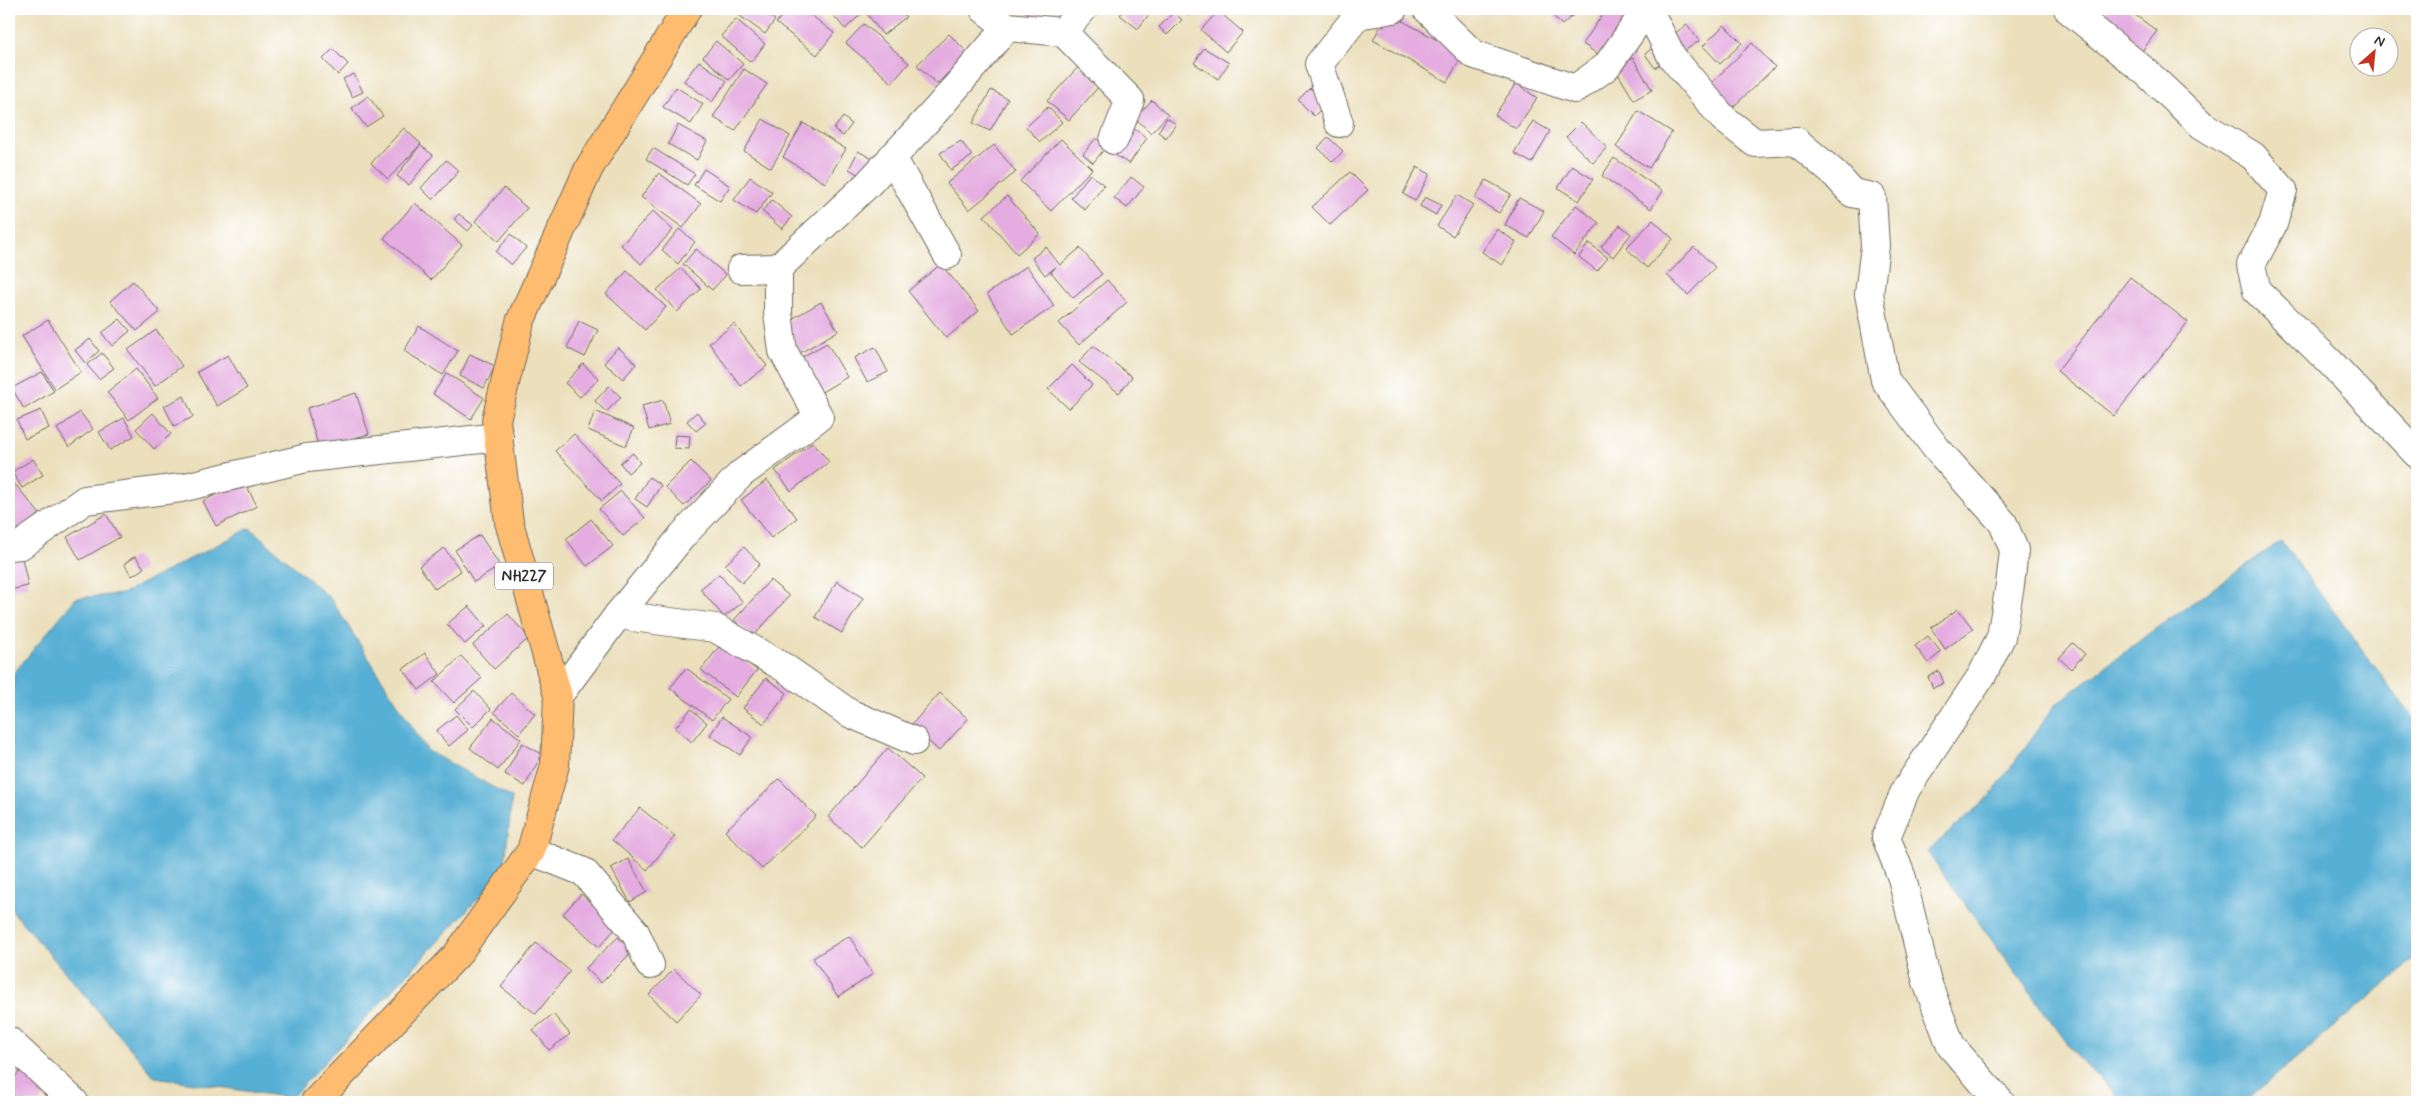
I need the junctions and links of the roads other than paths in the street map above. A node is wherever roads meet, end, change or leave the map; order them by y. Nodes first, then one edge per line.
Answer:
1 (687, 9) edge
2 (984, 9) edge
3 (1084, 9) edge
4 (1393, 9) edge
5 (1428, 9) edge
6 (1647, 9) edge
7 (2068, 9) edge
8 (1007, 27) junction
9 (1063, 32) junction
10 (1339, 123) dead end
11 (1114, 140) dead end
12 (892, 157) junction
13 (947, 255) dead end
14 (778, 268) junction
15 (742, 269) dead end
16 (499, 437) junction
17 (2417, 454) edge
18 (9, 546) edge
19 (618, 615) junction
20 (558, 696) junction
21 (914, 741) dead end
22 (531, 851) junction
23 (650, 965) dead end
24 (9, 1041) edge
25 (74, 1102) edge
26 (315, 1102) edge
27 (2000, 1102) edge

1 - 16 highway, NH227
2 - 8 street
3 - 9 street
4 - 10 street
5 - 6 street
6 - 27 street
7 - 17 street
8 - 9 street
8 - 12 street
9 - 11 street
12 - 13 street
12 - 14 street
14 - 15 street
14 - 19 street
16 - 18 street
16 - 20 highway, NH227
19 - 20 street
19 - 21 street
20 - 22 highway, NH227
22 - 23 street
22 - 26 highway, NH227
24 - 25 street

